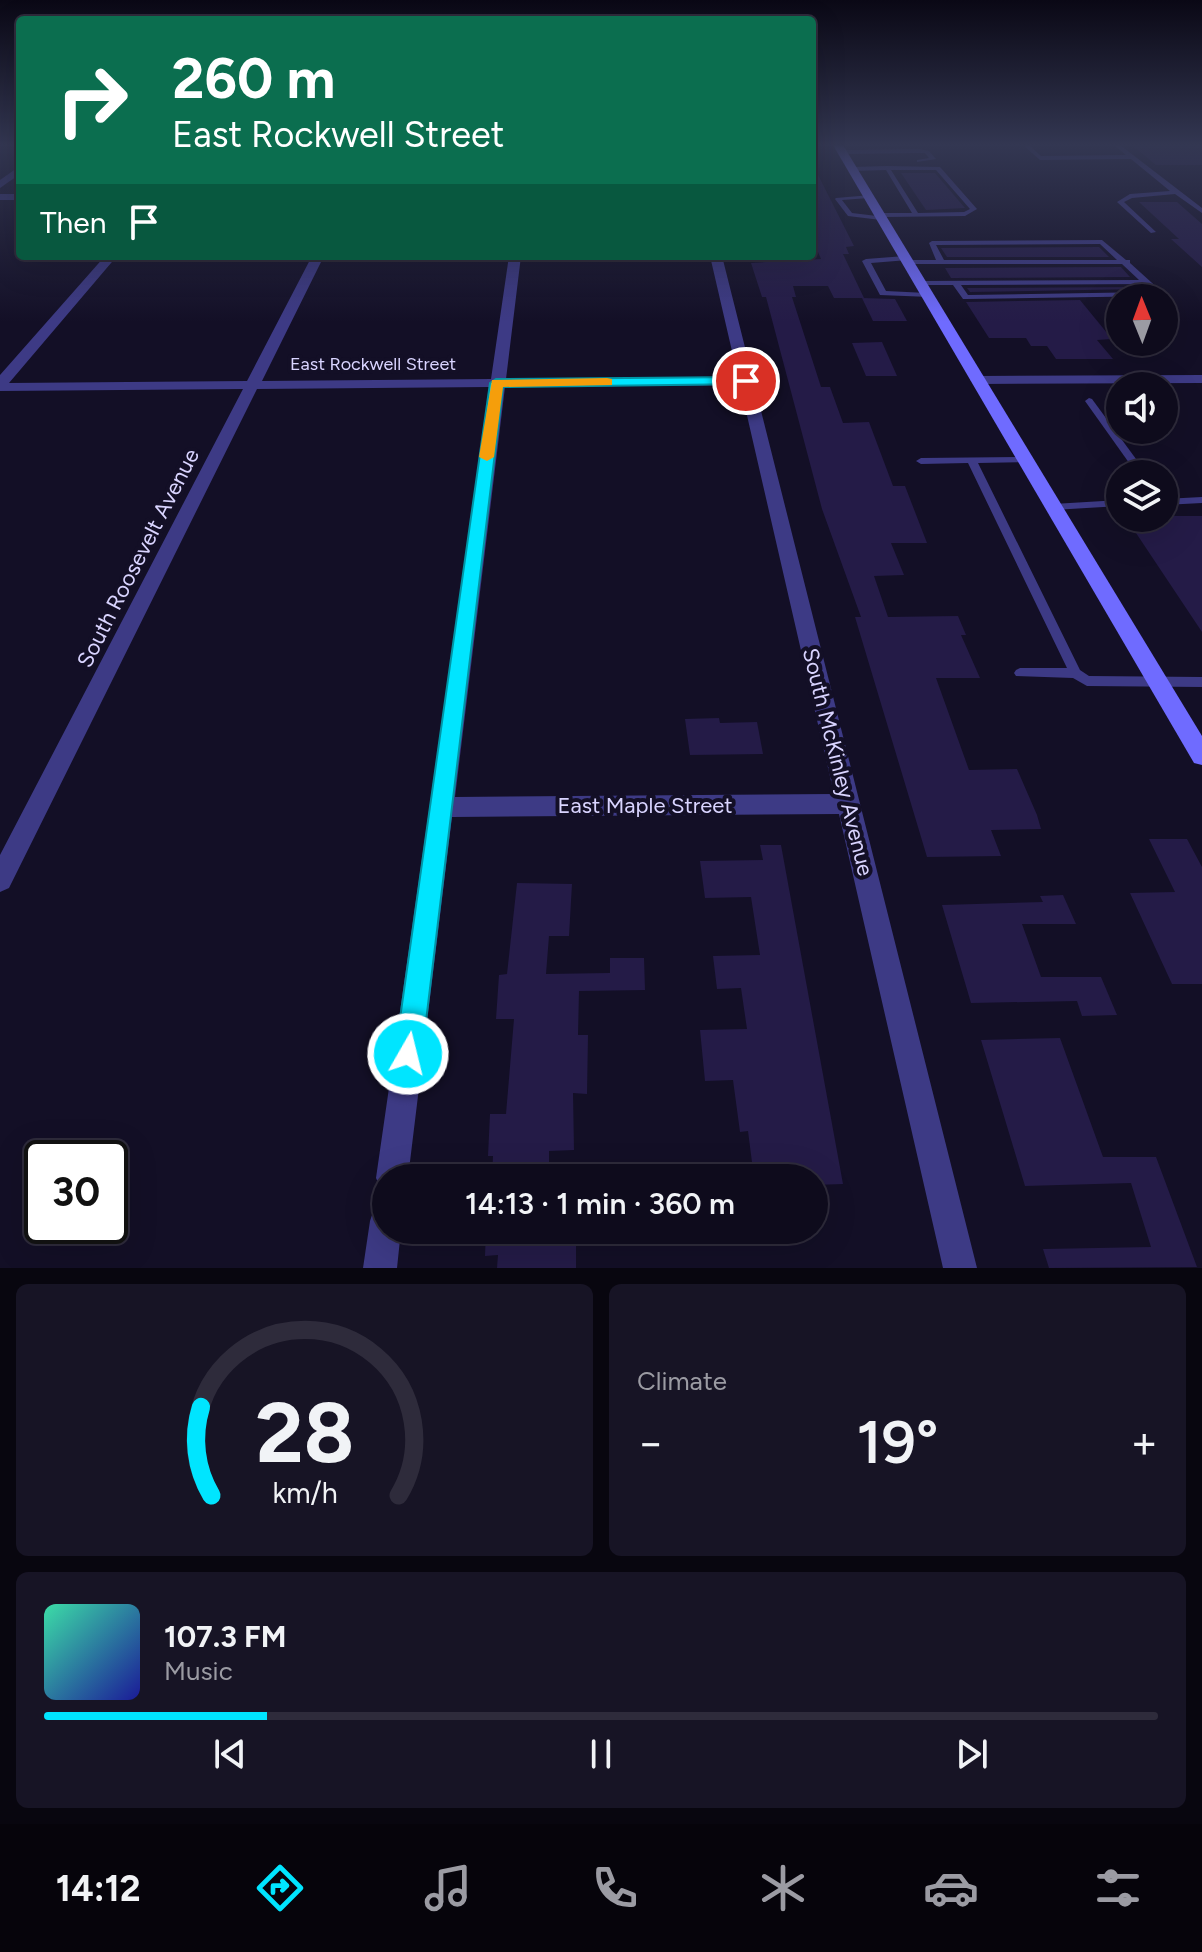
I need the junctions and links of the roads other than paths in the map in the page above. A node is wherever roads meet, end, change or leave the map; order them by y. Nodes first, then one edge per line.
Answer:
1 (842, 204) edge
2 (874, 204) edge
3 (910, 204) edge
4 (970, 204) edge
5 (1122, 204) edge
6 (916, 214) junction
7 (881, 216) junction
8 (1153, 232) dead end
9 (108, 260) edge
10 (316, 260) edge
11 (514, 260) edge
12 (717, 260) edge
13 (906, 260) junction
14 (941, 262) junction
15 (1127, 262) junction
16 (1147, 282) junction
17 (955, 283) junction
18 (923, 289) junction
19 (1202, 379) edge
20 (977, 380) junction
21 (746, 381) junction
22 (496, 383) junction
23 (254, 385) junction
24 (0, 386) edge
25 (1089, 401) dead end
26 (1025, 460) junction
27 (1132, 460) edge
28 (921, 461) dead end
29 (972, 461) junction
30 (1202, 500) edge
31 (1178, 501) edge
32 (1106, 504) edge
33 (1053, 507) junction
34 (1020, 673) dead end
35 (1075, 673) junction
36 (1158, 682) junction
37 (1202, 682) edge
38 (1193, 725) edge
39 (1202, 756) edge
40 (848, 804) junction
41 (442, 807) junction
42 (0, 880) edge
43 (394, 1164) edge
44 (383, 1244) edge
45 (380, 1268) edge
46 (960, 1268) edge

1 - 7 lane
2 - 7 street
3 - 6 lane
4 - 6 lane
5 - 8 lane
6 - 7 lane
7 - 13 street
9 - 24 street
10 - 23 street, South Roosevelt Avenue
11 - 22 street
12 - 21 street, South McKinley Avenue
13 - 14 lane
13 - 18 street
13 - 18 lane
14 - 15 lane
14 - 15 lane
15 - 16 lane
16 - 17 lane
16 - 17 lane
17 - 18 lane
18 - 20 street
19 - 20 street
20 - 26 street
21 - 22 street, East Rockwell Street
21 - 40 street, South McKinley Avenue
22 - 23 street, East Rockwell Street
22 - 41 street
23 - 24 street, East Rockwell Street
23 - 42 street, South Roosevelt Avenue
25 - 27 lane
26 - 29 lane
26 - 33 street
28 - 29 lane
29 - 35 lane
30 - 31 lane
32 - 33 lane
33 - 36 street
34 - 35 lane
35 - 36 lane
36 - 37 lane
36 - 38 street
38 - 39 street
40 - 41 street, East Maple Street
40 - 46 street, South McKinley Avenue
41 - 43 street
44 - 45 street

